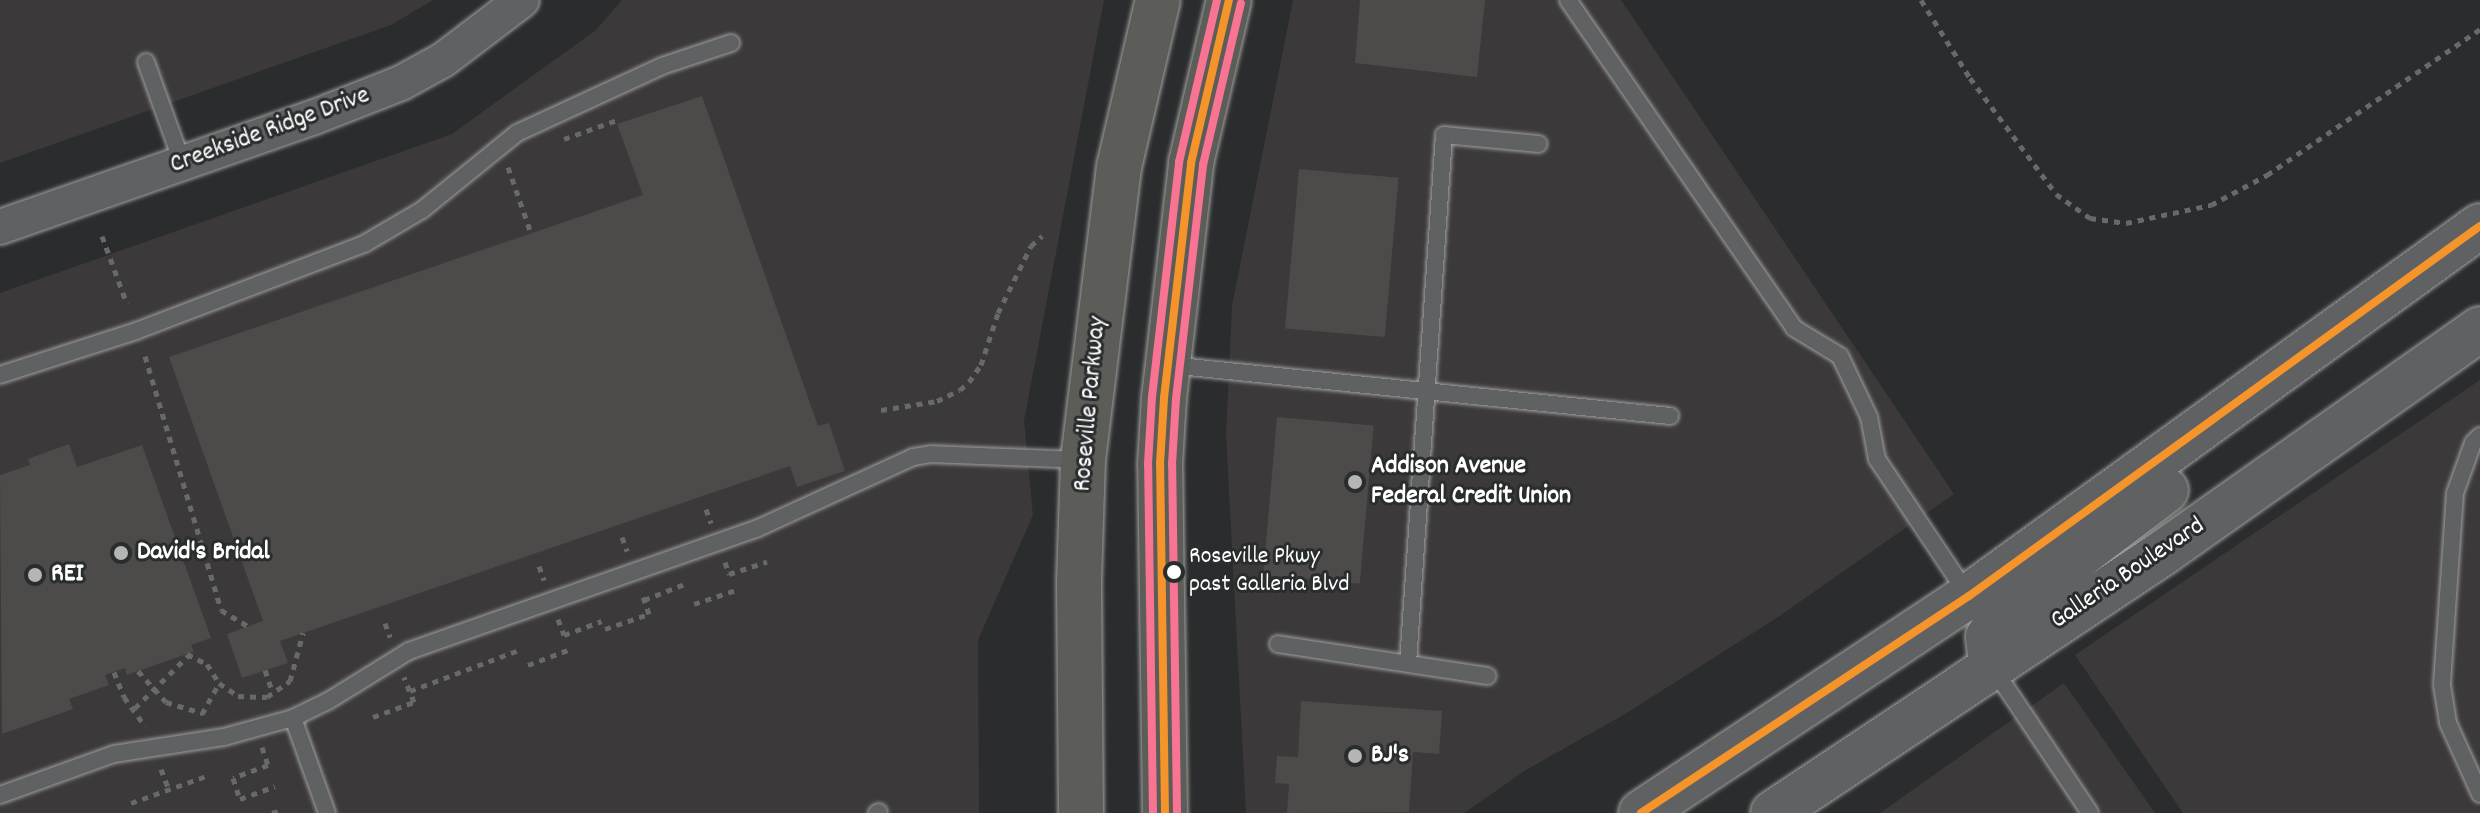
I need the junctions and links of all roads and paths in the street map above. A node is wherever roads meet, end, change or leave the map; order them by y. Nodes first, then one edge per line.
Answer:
1 (522, 0) edge
2 (1158, 0) edge
3 (1229, 0) edge
4 (1568, 0) edge
5 (1921, 0) edge
6 (2480, 29) edge
7 (731, 43) dead end
8 (146, 62) dead end
9 (620, 119) dead end
10 (563, 139) dead end
11 (1539, 144) dead end
12 (505, 160) dead end
13 (182, 162) junction
14 (2480, 226) edge
15 (0, 227) edge
16 (531, 233) dead end
17 (102, 236) dead end
18 (1042, 236) dead end
19 (127, 304) dead end
20 (2480, 329) edge
21 (145, 356) dead end
22 (1167, 365) junction
23 (2282, 370) junction
24 (0, 375) edge
25 (1424, 392) junction
26 (881, 410) dead end
27 (1670, 416) dead end
28 (2480, 436) edge
29 (1083, 460) junction
30 (687, 583) dead end
31 (736, 590) dead end
32 (1969, 596) junction
33 (644, 600) dead end
34 (694, 604) dead end
35 (249, 627) dead end
36 (303, 633) dead end
37 (1278, 644) dead end
38 (522, 649) dead end
39 (568, 650) dead end
40 (1408, 663) junction
41 (528, 665) dead end
42 (1991, 665) junction
43 (265, 670) dead end
44 (138, 671) dead end
45 (114, 672) dead end
46 (1488, 676) dead end
47 (219, 683) junction
48 (153, 691) junction
49 (410, 691) dead end
50 (273, 693) junction
51 (135, 708) junction
52 (203, 713) junction
53 (293, 718) junction
54 (145, 726) dead end
55 (255, 728) junction
56 (188, 742) junction
57 (209, 775) dead end
58 (275, 786) dead end
59 (2480, 794) edge
60 (0, 795) edge
61 (131, 803) dead end
62 (327, 813) edge
63 (1081, 813) edge
64 (1168, 813) edge
65 (1641, 813) edge
66 (1773, 813) edge
67 (2090, 813) edge

1 - 13 street, Creekside Ridge Drive
2 - 29 main road, Roseville Parkway
3 - 22 main road
4 - 32 lane
5 - 6 path
7 - 24 lane
8 - 13 lane
9 - 10 path
11 - 25 lane
12 - 16 path
13 - 15 street, Creekside Ridge Drive
14 - 23 main road
17 - 19 path
18 - 26 path
20 - 42 main road, Galleria Boulevard
21 - 35 path
22 - 25 lane
22 - 64 main road
23 - 32 main road
23 - 42 main road
25 - 27 lane
25 - 40 lane
28 - 59 lane
29 - 53 lane
29 - 63 main road, Roseville Parkway
30 - 33 path
31 - 34 path
32 - 65 main road
36 - 50 path
37 - 40 lane
38 - 49 path
39 - 41 path
40 - 46 lane
42 - 66 main road, Galleria Boulevard
42 - 67 lane
43 - 50 path
44 - 48 path
45 - 51 path
47 - 48 path
47 - 50 path
47 - 52 path
48 - 51 path
48 - 52 path
51 - 54 path
52 - 56 path
53 - 55 lane
53 - 62 lane
55 - 56 lane
55 - 58 path
56 - 60 lane
57 - 61 path

